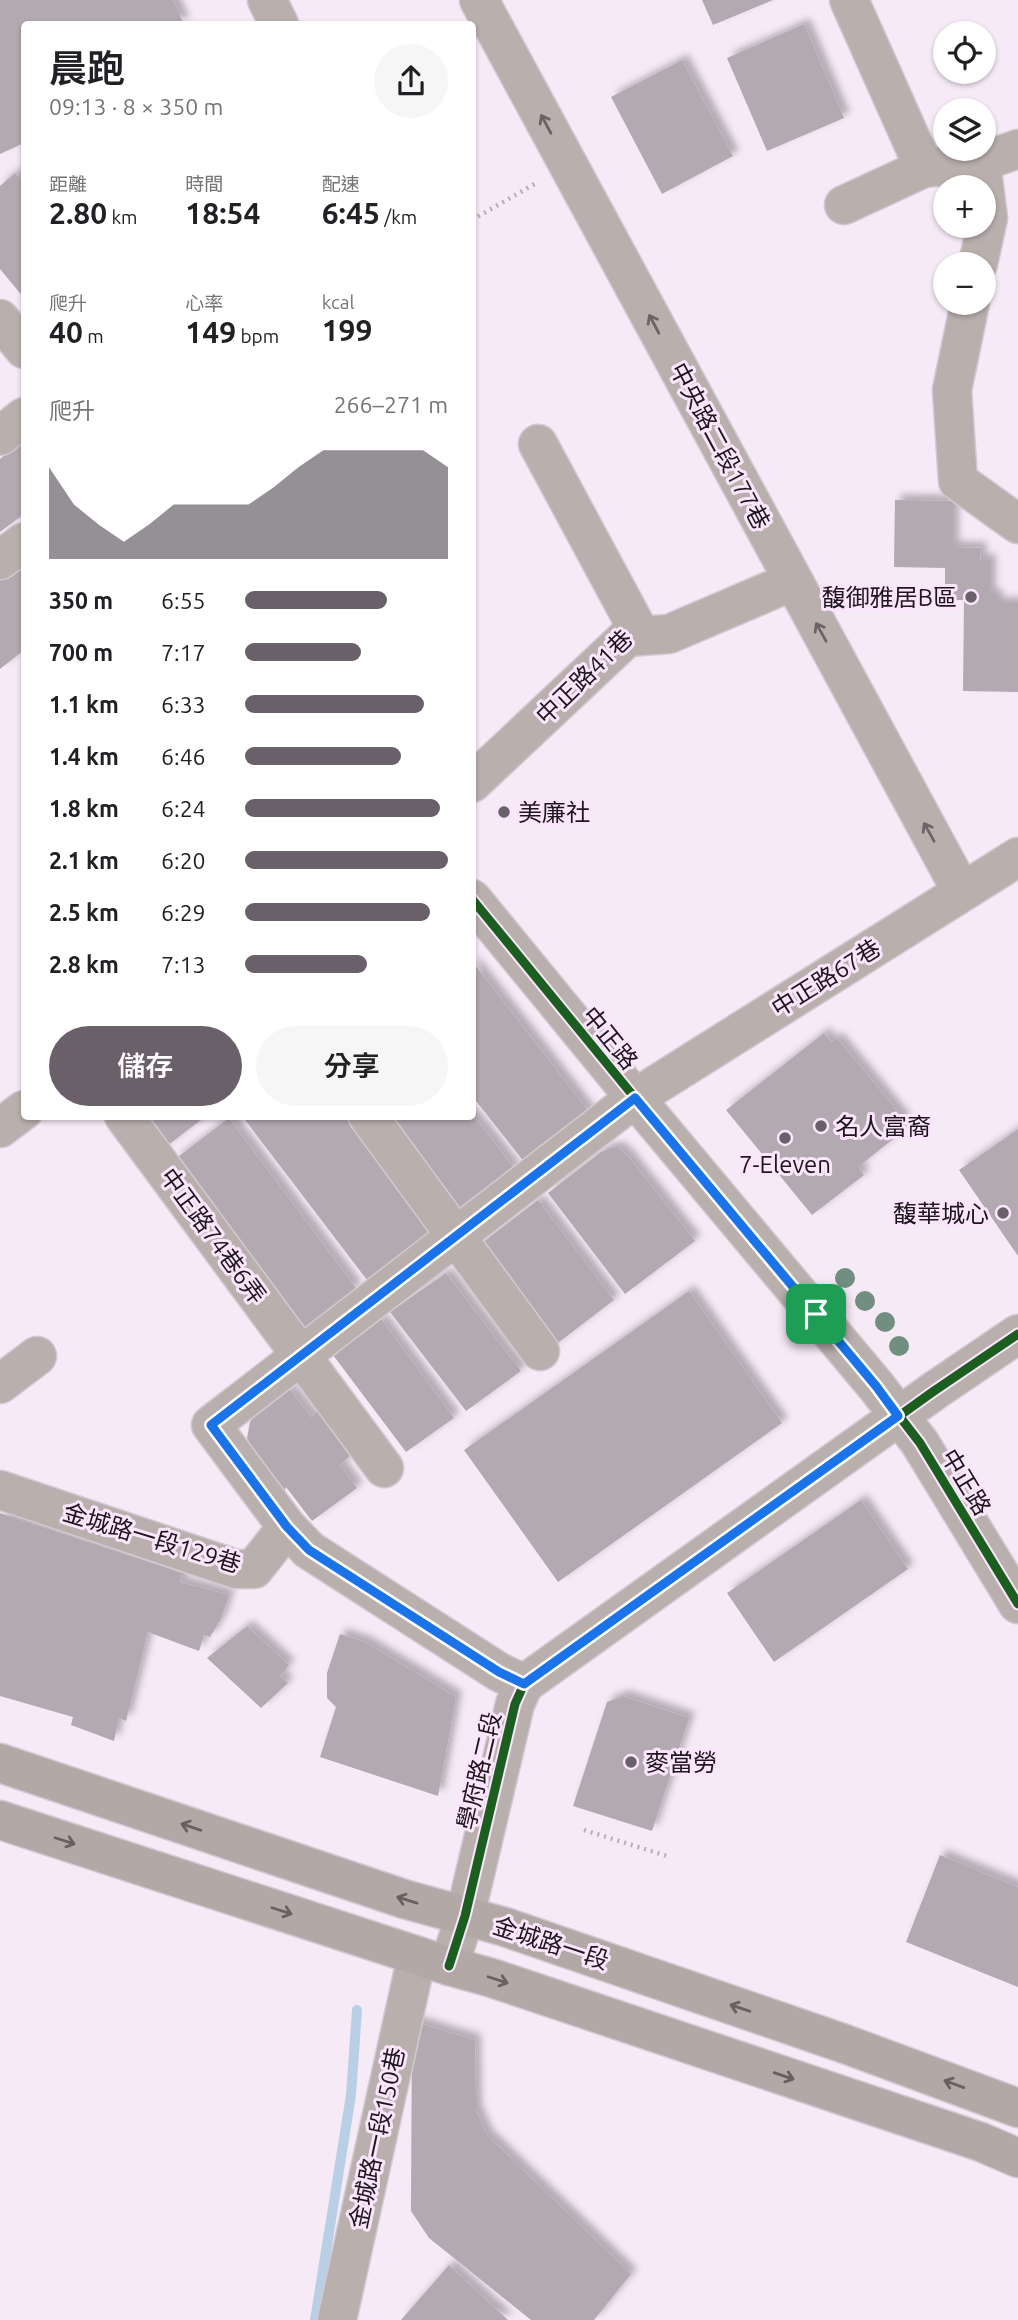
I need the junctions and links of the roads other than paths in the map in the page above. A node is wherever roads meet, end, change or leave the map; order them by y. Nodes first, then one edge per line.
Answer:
1 (267, 0) edge
2 (479, 0) edge
3 (849, 0) edge
4 (278, 21) edge
5 (1018, 149) edge
6 (981, 162) junction
7 (924, 168) junction
8 (844, 205) dead end
9 (981, 252) edge
10 (968, 315) edge
11 (0, 318) edge
12 (21, 345) edge
13 (21, 419) edge
14 (0, 436) edge
15 (538, 444) dead end
16 (1018, 524) edge
17 (21, 544) edge
18 (0, 560) edge
19 (793, 581) junction
20 (627, 636) junction
21 (476, 779) edge
22 (1018, 857) edge
23 (962, 892) junction
24 (476, 904) edge
25 (635, 1098) junction
26 (21, 1113) edge
27 (127, 1120) edge
28 (371, 1120) edge
29 (0, 1128) edge
30 (457, 1237) junction
31 (1018, 1334) edge
32 (540, 1351) dead end
33 (37, 1356) dead end
34 (301, 1356) junction
35 (0, 1384) edge
36 (898, 1416) junction
37 (384, 1468) dead end
38 (0, 1490) edge
39 (287, 1527) junction
40 (1018, 1604) edge
41 (524, 1684) junction
42 (0, 1763) edge
43 (0, 1821) edge
44 (465, 1916) junction
45 (433, 1961) junction
46 (1018, 2108) edge
47 (1018, 2158) edge
48 (337, 2320) edge

1 - 4 street
19 -> 2 street, 中央路二段177巷
3 - 7 street
5 - 6 street
6 - 7 street
6 - 9 street
7 - 8 street
10 - 16 street
11 - 12 street
13 - 14 street
15 - 20 street, 中正路41巷
17 - 18 street
19 - 20 street
23 -> 19 street, 中央路二段177巷
20 - 21 street, 中正路41巷
22 - 23 street, 中正路67巷
23 - 25 street, 中正路67巷
24 - 25 street, 中正路
25 - 30 street, 中正路67巷
25 - 36 street, 中正路
26 - 29 street
27 - 34 street, 中正路74巷6弄
28 - 30 street
30 - 32 street
30 - 34 street, 中正路67巷
31 - 36 street, 學府路二段
33 - 35 street
34 - 37 street, 中正路74巷6弄
34 - 39 street, 中正路67巷
36 - 40 street, 中正路
36 - 41 street, 學府路二段
38 - 39 street, 金城路一段129巷
39 - 41 street
41 - 44 street, 學府路二段
44 -> 42 main road, 金城路一段
43 -> 45 main road
44 - 45 street, 學府路二段
46 -> 44 main road, 金城路一段
45 -> 47 main road
45 - 48 street, 金城路一段150巷

